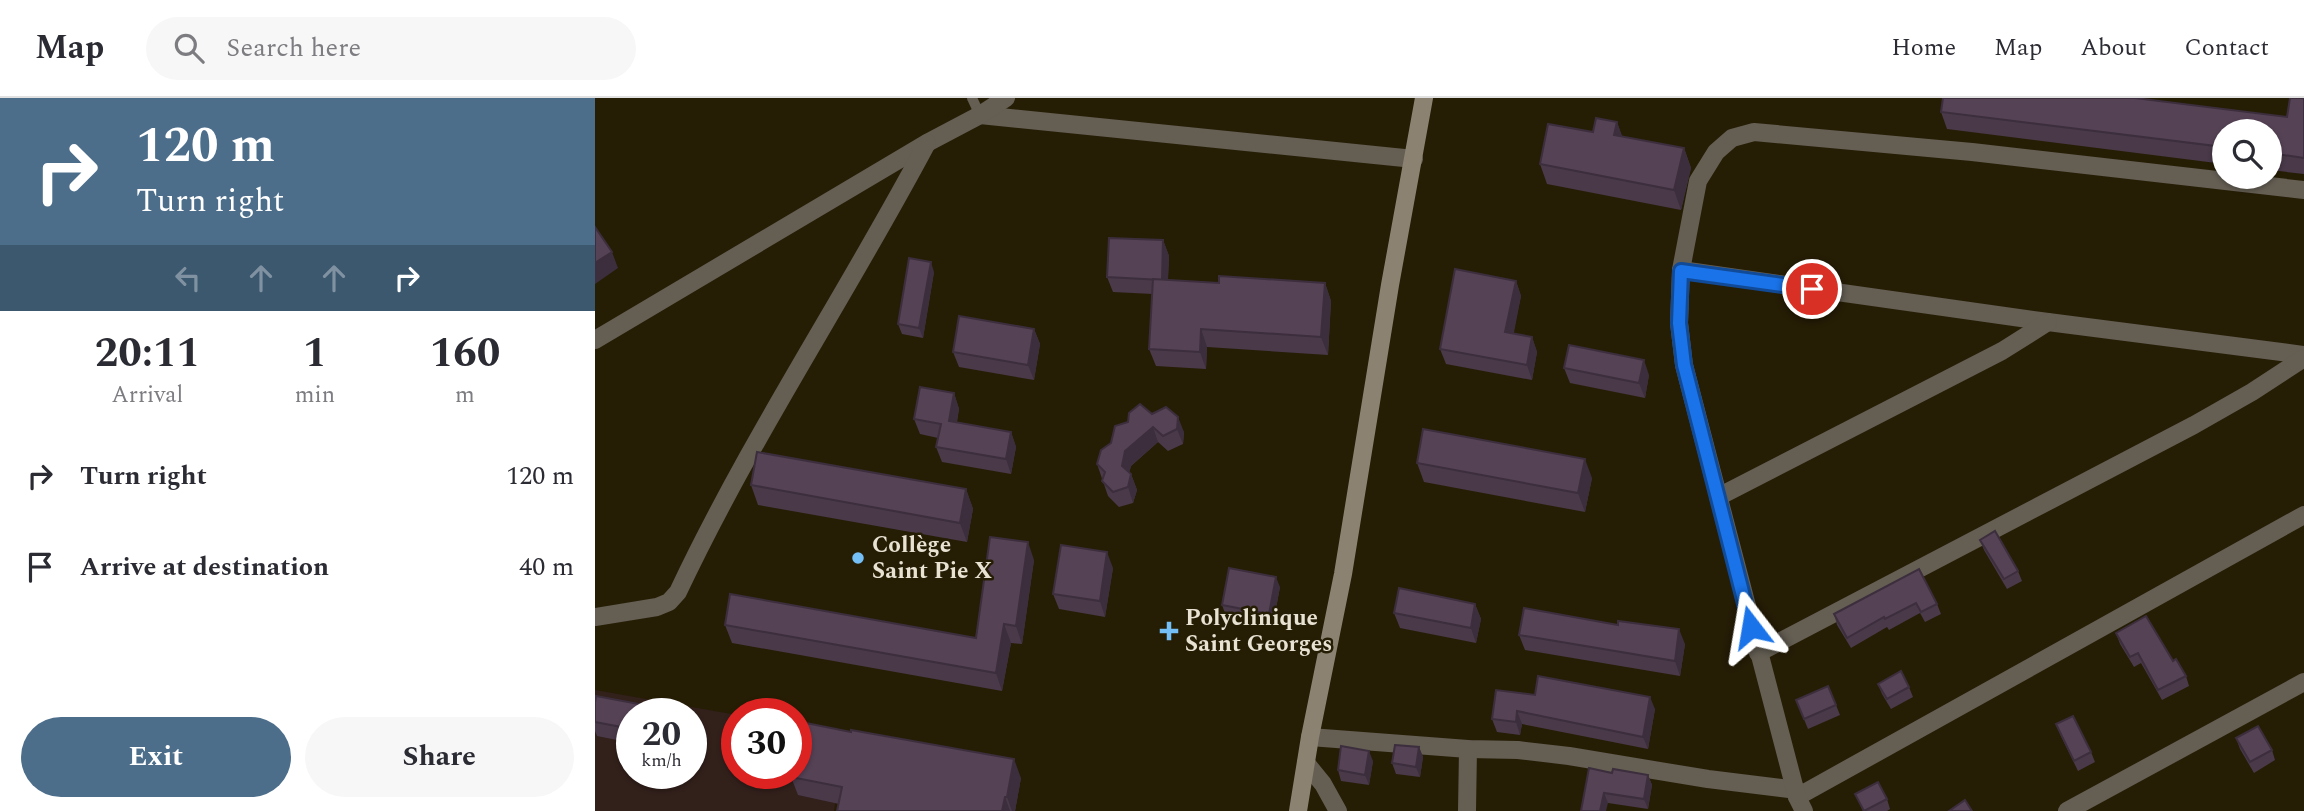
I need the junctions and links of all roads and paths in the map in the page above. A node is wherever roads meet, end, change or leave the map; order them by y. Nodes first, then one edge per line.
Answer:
1 (971, 98) edge
2 (1006, 98) edge
3 (1424, 98) edge
4 (980, 116) junction
5 (927, 143) junction
6 (1414, 159) junction
7 (2304, 190) edge
8 (1681, 271) junction
9 (2048, 322) junction
10 (595, 341) edge
11 (2304, 356) edge
12 (1718, 497) junction
13 (2304, 515) edge
14 (595, 617) edge
15 (1758, 653) junction
16 (2304, 682) edge
17 (1310, 737) junction
18 (1468, 749) junction
19 (1306, 763) junction
20 (1799, 799) edge
21 (1298, 811) edge
22 (1338, 811) edge
23 (1467, 811) edge
24 (2067, 811) edge

1 - 4 lane
2 - 4 street
3 - 6 street
4 - 5 street
4 - 6 street
5 - 10 street
5 - 14 street
6 - 17 street
7 - 8 street
8 - 9 street
8 - 12 street
9 - 11 street
9 - 12 street
11 - 15 street
12 - 15 street
13 - 20 street
15 - 20 street
16 - 24 street
17 - 18 street
17 - 19 street
18 - 20 street
18 - 23 street
19 - 21 street
19 - 22 street

